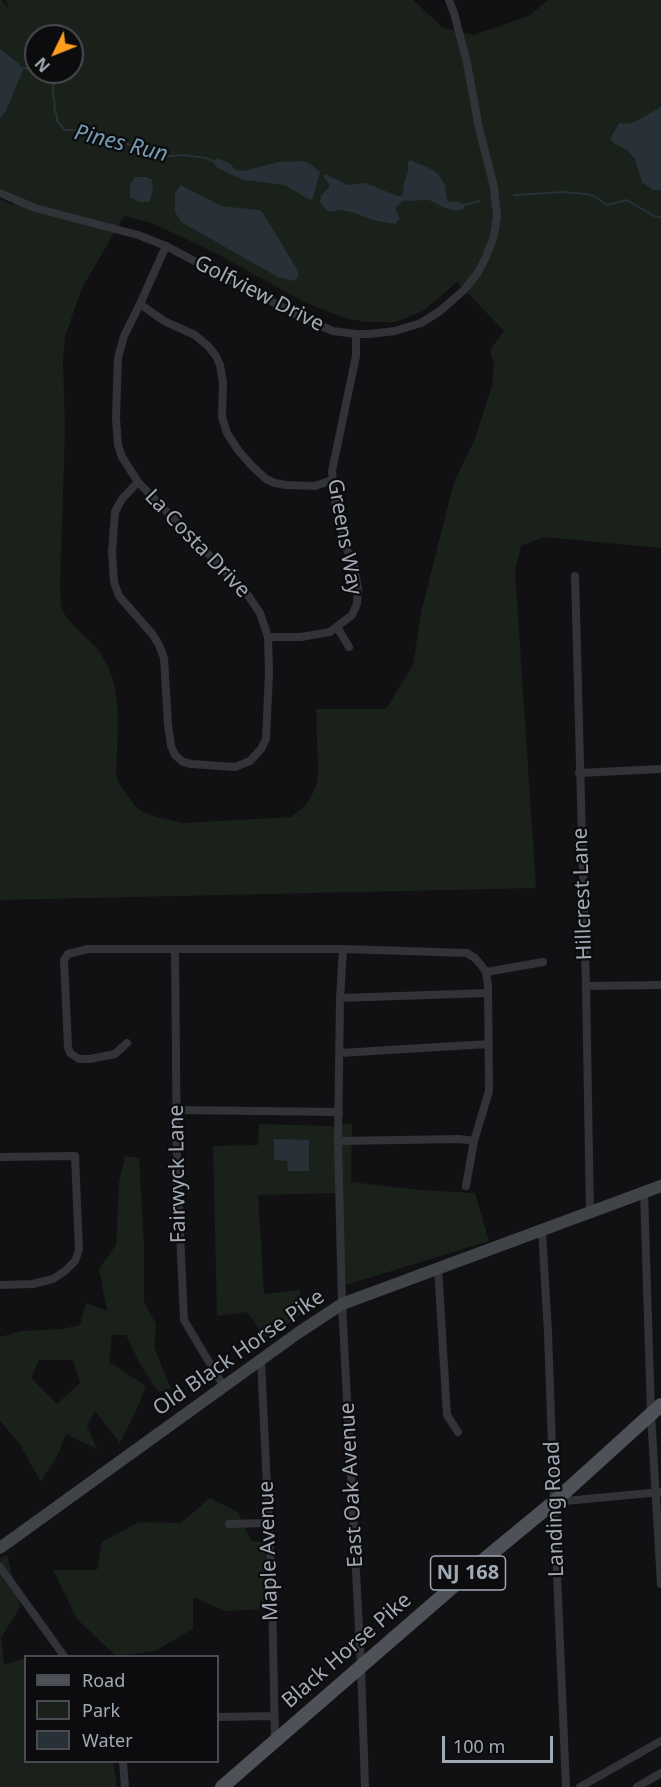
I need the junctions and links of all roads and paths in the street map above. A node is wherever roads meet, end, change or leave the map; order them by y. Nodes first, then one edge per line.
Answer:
1 (449, 0) edge
2 (0, 193) edge
3 (166, 246) junction
4 (140, 304) junction
5 (356, 334) junction
6 (332, 480) junction
7 (138, 482) junction
8 (575, 576) dead end
9 (337, 627) junction
10 (268, 637) junction
11 (349, 647) dead end
12 (661, 769) edge
13 (579, 773) junction
14 (175, 949) junction
15 (343, 949) junction
16 (543, 962) dead end
17 (486, 972) junction
18 (661, 985) edge
19 (586, 986) junction
20 (488, 993) junction
21 (339, 998) junction
22 (127, 1043) dead end
23 (489, 1044) junction
24 (340, 1053) junction
25 (176, 1110) junction
26 (339, 1112) junction
27 (338, 1141) junction
28 (474, 1141) junction
29 (0, 1157) edge
30 (466, 1186) dead end
31 (661, 1186) edge
32 (644, 1192) junction
33 (590, 1212) junction
34 (542, 1230) junction
35 (438, 1268) junction
36 (0, 1286) edge
37 (342, 1304) junction
38 (261, 1360) junction
39 (224, 1387) junction
40 (656, 1410) edge
41 (458, 1432) dead end
42 (659, 1492) edge
43 (554, 1502) junction
44 (268, 1523) junction
45 (229, 1524) dead end
46 (0, 1548) edge
47 (0, 1567) edge
48 (661, 1584) edge
49 (63, 1655) edge
50 (361, 1666) junction
51 (274, 1716) junction
52 (219, 1717) edge
53 (275, 1741) junction
54 (661, 1742) edge
55 (123, 1763) edge
56 (661, 1773) edge
57 (125, 1787) edge
58 (222, 1787) edge
59 (364, 1787) edge
60 (566, 1787) edge
61 (580, 1787) edge
62 (637, 1787) edge

1 - 5 street, Golfview Drive
2 - 3 street, Golfview Drive
3 - 4 street, La Costa Drive
3 - 5 street, Golfview Drive
4 - 6 street
4 - 7 street, La Costa Drive
5 - 6 street, Greens Way
6 - 9 street, Greens Way
7 - 10 street, La Costa Drive
7 - 10 street, La Costa Drive
8 - 13 street, Hillcrest Lane
9 - 10 street, Greens Way
9 - 11 street
12 - 13 street
13 - 19 street, Hillcrest Lane
14 - 15 street
14 - 22 street
14 - 25 street, Fairwyck Lane
15 - 17 street
15 - 21 street, East Oak Avenue
16 - 17 street
17 - 20 street
18 - 19 street
19 - 33 street, Hillcrest Lane
20 - 21 street
20 - 23 street
21 - 24 street, East Oak Avenue
23 - 24 street
23 - 28 street
24 - 26 street, East Oak Avenue
25 - 26 street
25 - 39 street, Fairwyck Lane
26 - 27 street, East Oak Avenue
27 - 28 street
27 - 37 street, East Oak Avenue
28 - 30 street
29 - 36 street
31 - 32 street, Old Black Horse Pike
32 - 33 street, Old Black Horse Pike
32 - 40 street
33 - 34 street, Old Black Horse Pike
34 - 35 street, Old Black Horse Pike
34 - 43 street, Landing Road
35 - 37 street, Old Black Horse Pike
35 - 41 street
37 - 38 street, Old Black Horse Pike
37 - 50 street, East Oak Avenue
38 - 39 street, Old Black Horse Pike
38 - 44 street, Maple Avenue
39 - 46 street, Old Black Horse Pike
40 - 42 street
40 - 43 main road, Black Horse Pike / NJ 168
42 - 43 street
42 - 48 street
43 - 50 main road, Black Horse Pike / NJ 168
43 - 60 street, Landing Road
44 - 45 street
44 - 51 street, Maple Avenue
47 - 49 street
50 - 53 main road, Black Horse Pike / NJ 168
50 - 59 street, East Oak Avenue
51 - 52 street
51 - 53 street, Maple Avenue
53 - 58 main road, Black Horse Pike / NJ 168
54 - 61 street
55 - 57 street
56 - 62 street

